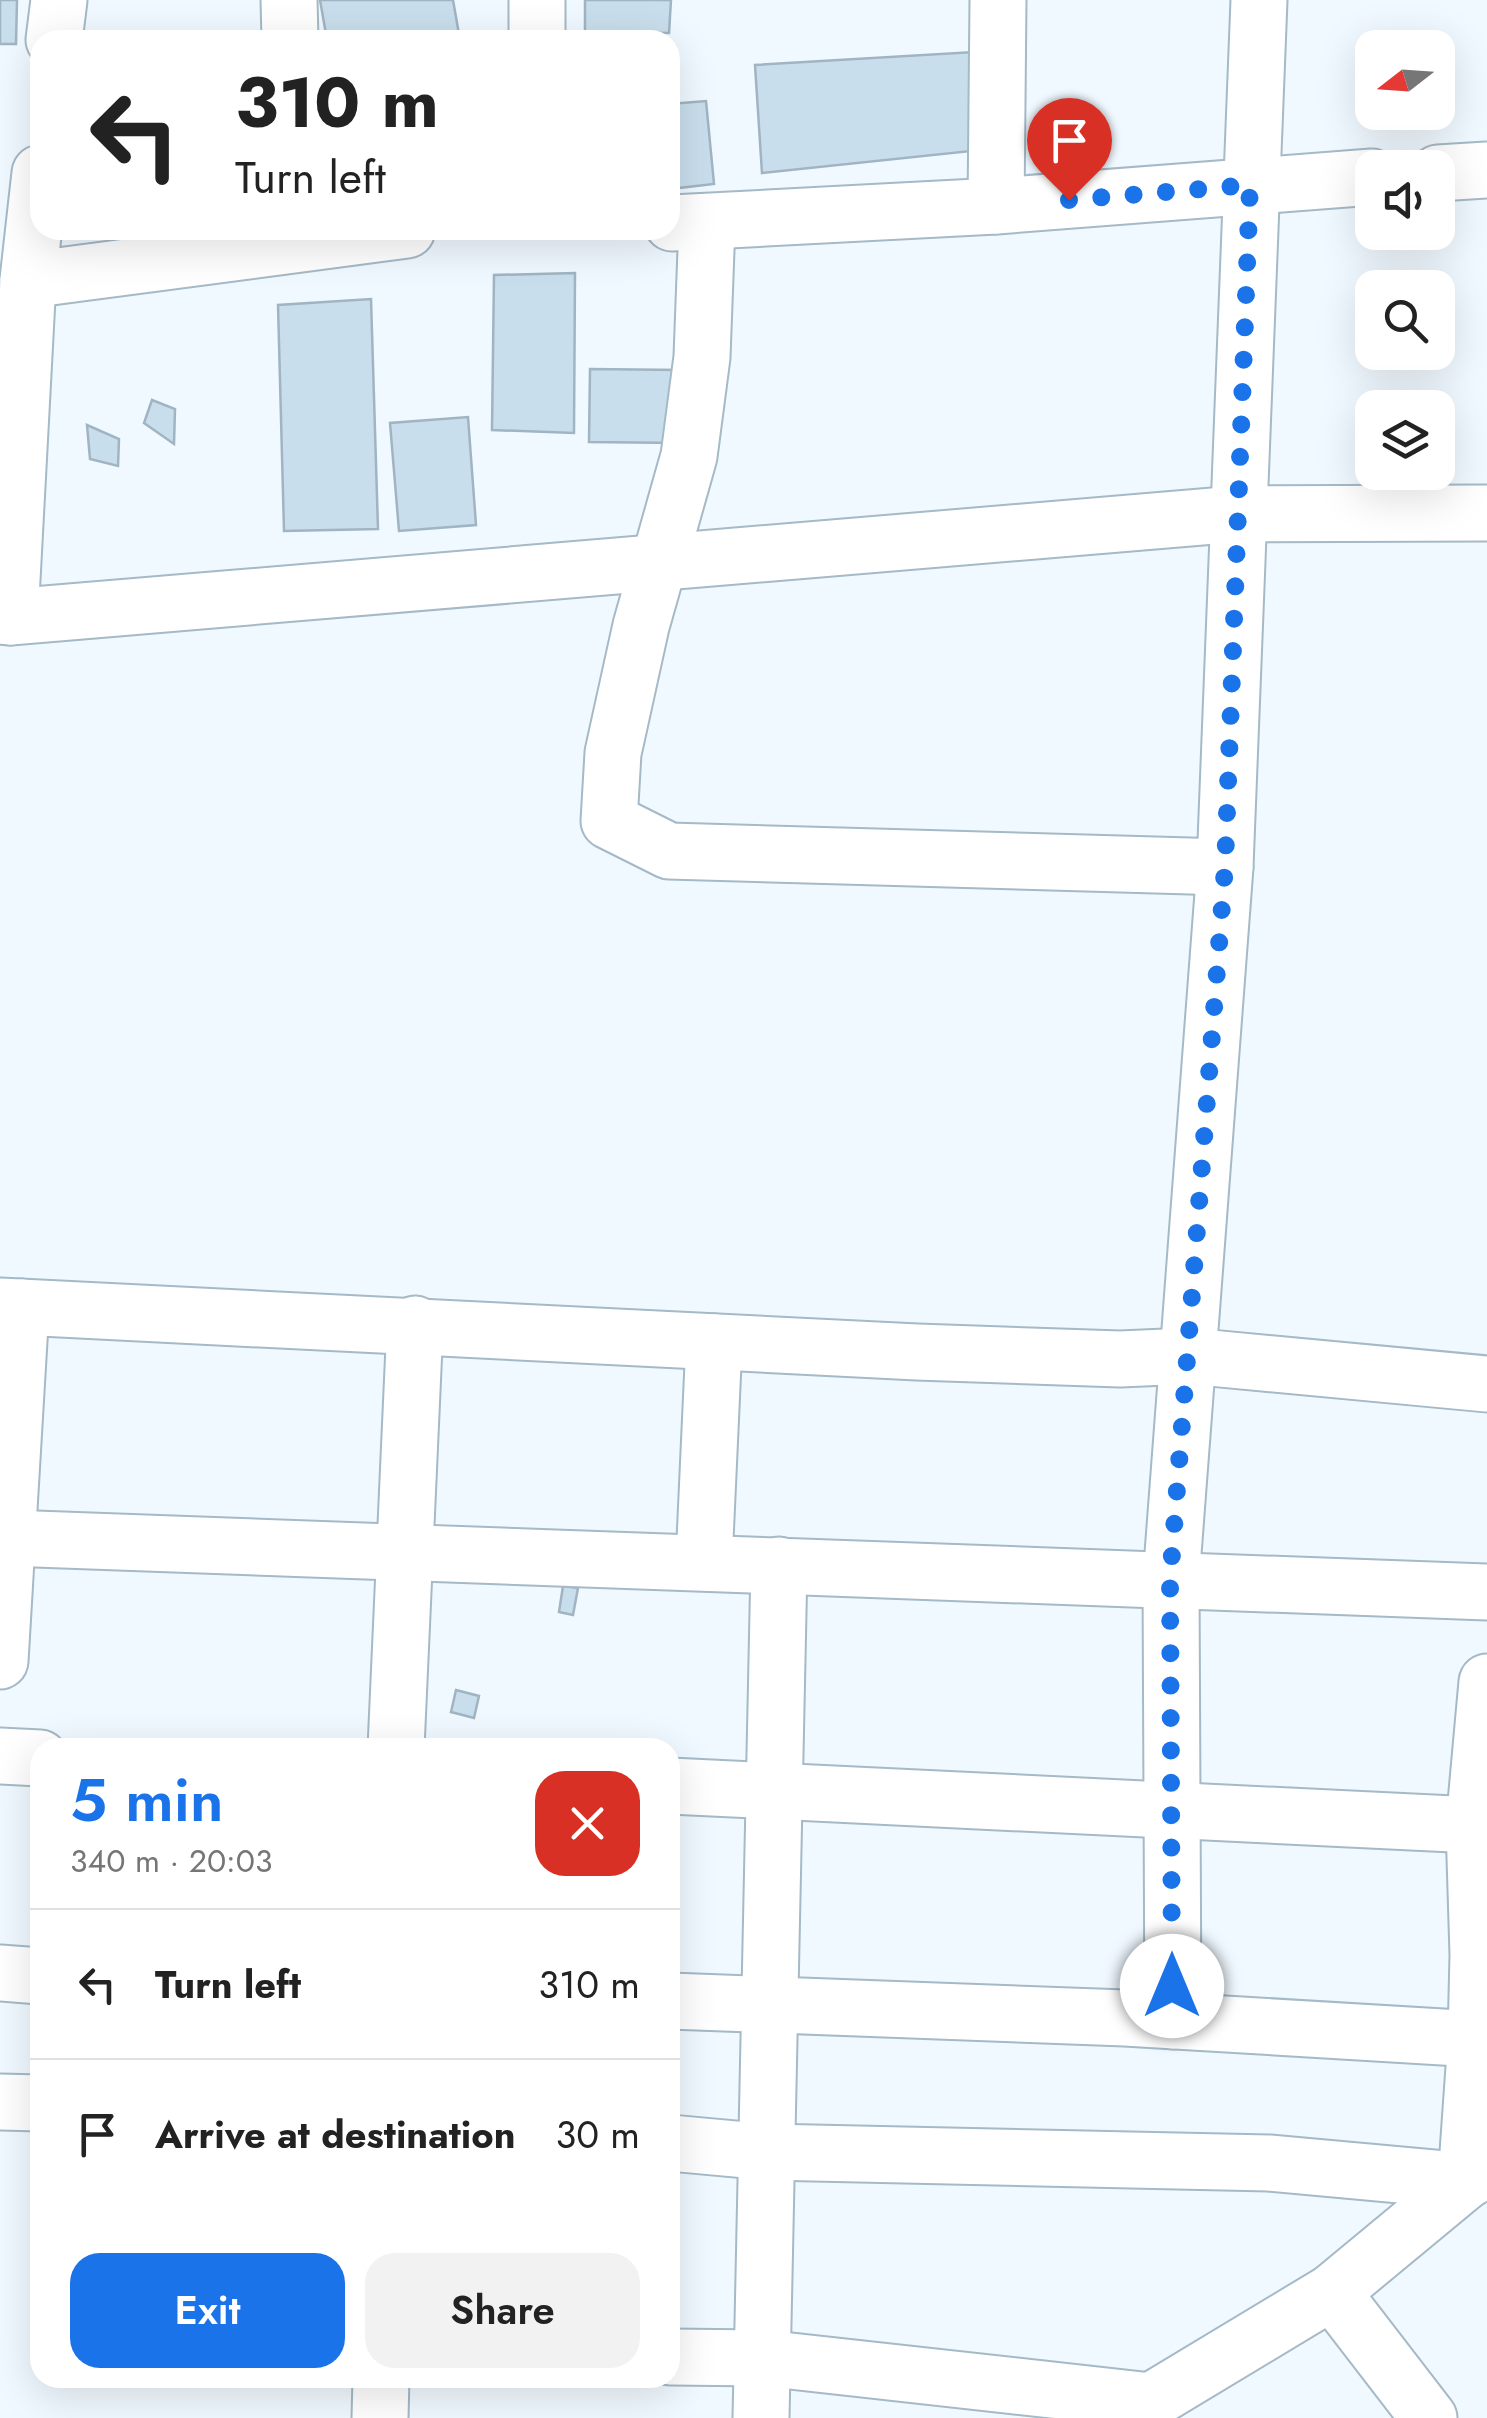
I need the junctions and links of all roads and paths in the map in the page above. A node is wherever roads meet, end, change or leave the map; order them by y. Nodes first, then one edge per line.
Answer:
1 (59, 0) edge
2 (289, 0) edge
3 (537, 0) edge
4 (998, 0) edge
5 (1259, 0) edge
6 (55, 30) edge
7 (290, 30) edge
8 (537, 30) edge
9 (1487, 170) edge
10 (1455, 172) edge
11 (1355, 178) edge
12 (1250, 185) junction
13 (996, 206) junction
14 (689, 223) edge
15 (32, 240) edge
16 (283, 240) edge
17 (28, 280) junction
18 (1487, 513) edge
19 (1237, 514) junction
20 (660, 564) junction
21 (5, 617) edge
22 (1225, 867) junction
23 (10, 1306) edge
24 (415, 1324) junction
25 (714, 1342) junction
26 (1189, 1356) junction
27 (1487, 1384) edge
28 (8, 1538) junction
29 (407, 1552) junction
30 (704, 1562) junction
31 (779, 1565) junction
32 (1170, 1580) junction
33 (1487, 1592) edge
34 (0, 1661) edge
35 (1485, 1719) edge
36 (397, 1738) edge
37 (0, 1756) edge
38 (30, 1758) edge
39 (680, 1786) edge
40 (775, 1791) junction
41 (1171, 1808) junction
42 (1474, 1825) junction
43 (0, 1973) edge
44 (30, 1975) edge
45 (680, 2002) edge
46 (770, 2006) junction
47 (1173, 2021) junction
48 (1476, 2038) junction
49 (0, 2102) edge
50 (30, 2103) edge
51 (680, 2144) edge
52 (768, 2152) junction
53 (1476, 2176) edge
54 (1332, 2292) junction
55 (680, 2357) edge
56 (764, 2358) junction
57 (381, 2388) edge
58 (1140, 2409) edge
59 (380, 2418) edge
60 (760, 2418) edge
61 (1428, 2418) edge

1 - 6 street
2 - 7 street
3 - 8 street
4 - 13 street
5 - 12 street
9 - 10 street
11 - 12 street
12 - 13 street
12 - 19 street
13 - 14 street
14 - 20 street
15 - 17 street
16 - 17 street
17 - 21 street
18 - 19 street
19 - 20 street
19 - 22 street
20 - 21 street
20 - 22 street
22 - 26 street
23 - 24 street
23 - 28 street
24 - 25 street
24 - 29 street
25 - 26 street
25 - 30 street
26 - 27 street
26 - 32 street
28 - 29 street
28 - 34 street
29 - 30 street
29 - 36 street
30 - 31 street
31 - 32 street
31 - 40 street
32 - 33 street
32 - 41 street
35 - 42 street
37 - 38 street
39 - 40 street
40 - 41 street
40 - 46 street
41 - 42 street
41 - 47 street
42 - 48 street
43 - 44 street
45 - 46 street
46 - 47 street
46 - 52 street
47 - 48 street
48 - 53 street
49 - 50 street
51 - 52 street
52 - 53 street
52 - 56 street
53 - 54 street
54 - 58 street
54 - 61 street
55 - 56 street
56 - 58 street
56 - 60 street
57 - 59 street

